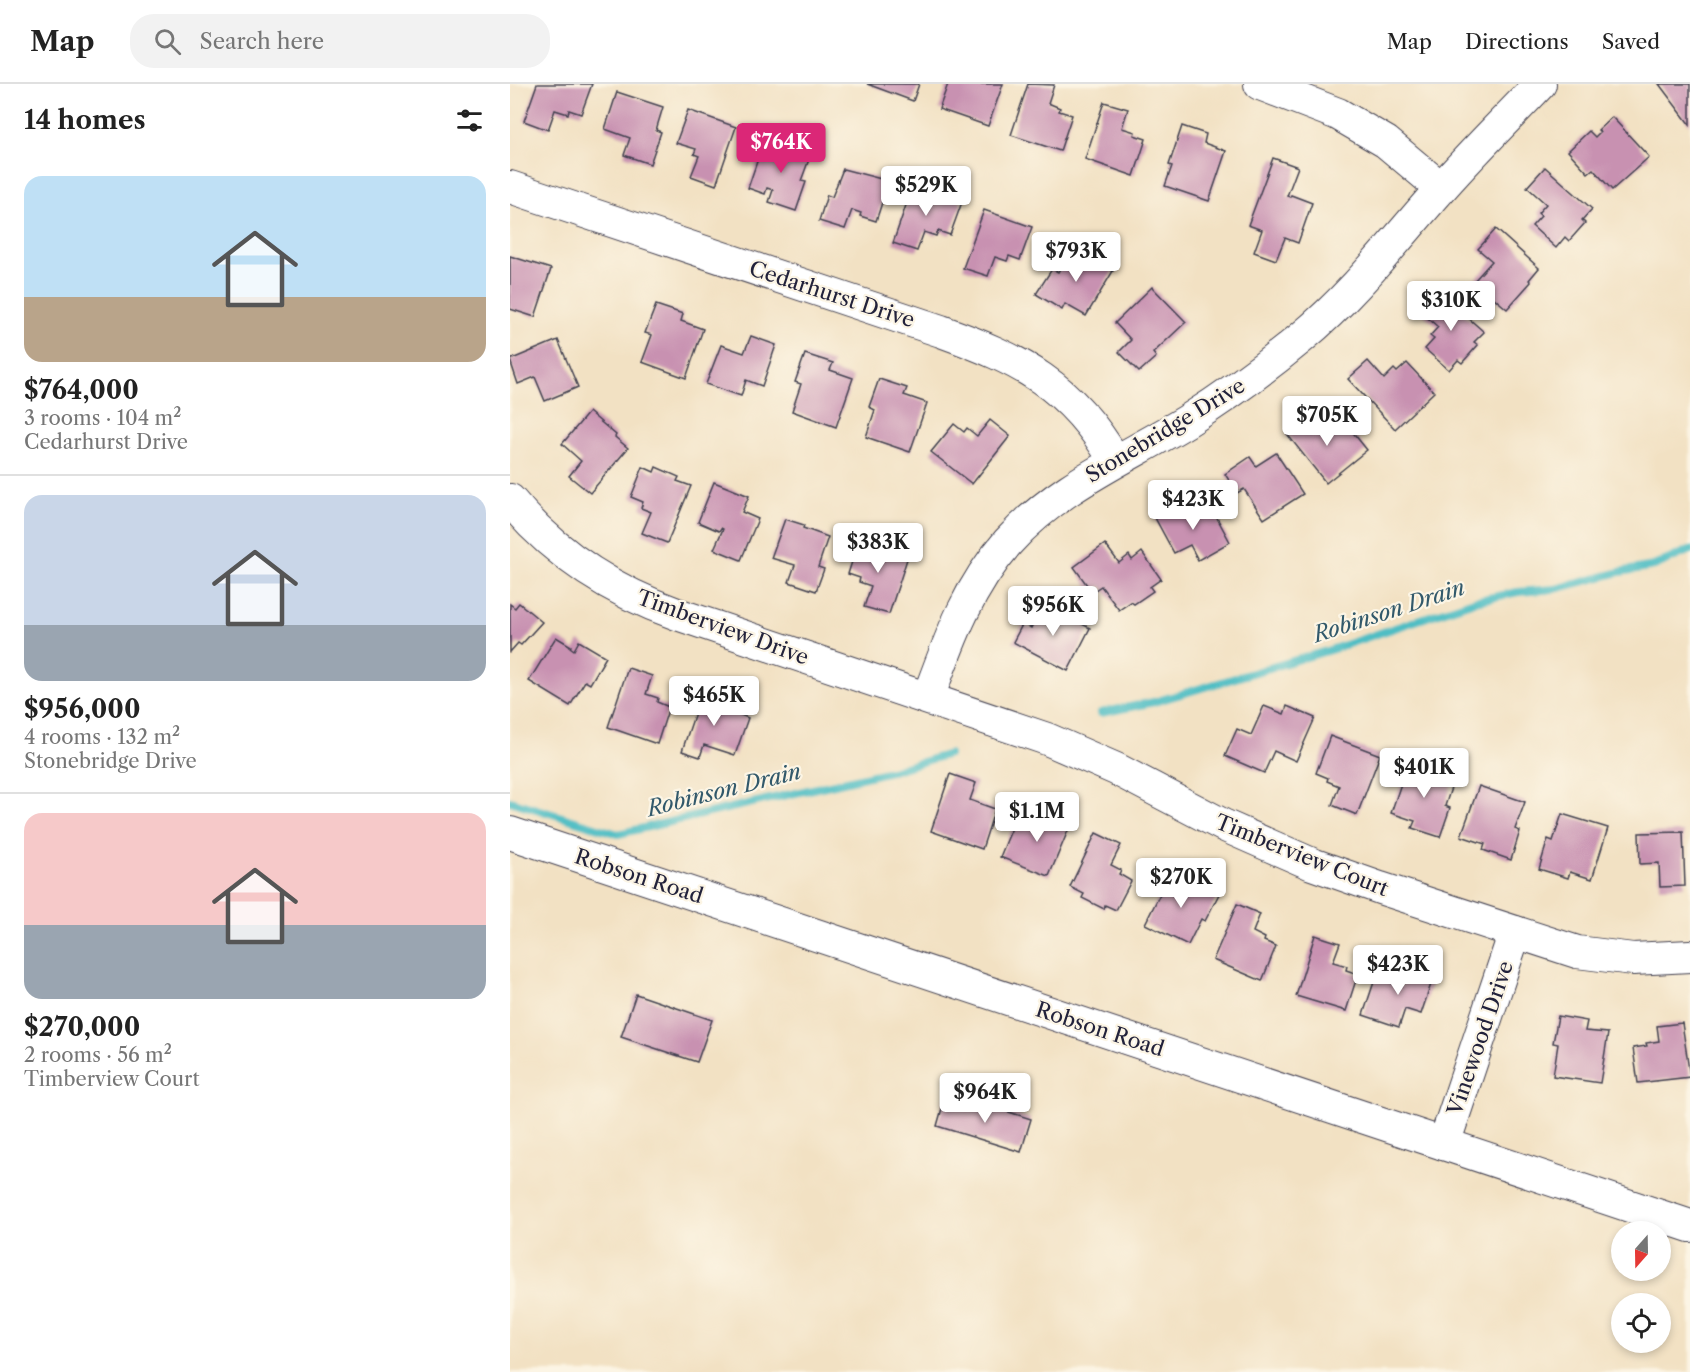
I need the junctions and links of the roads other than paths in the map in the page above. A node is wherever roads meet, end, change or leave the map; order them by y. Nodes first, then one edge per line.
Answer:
1 (1260, 84) edge
2 (1540, 84) edge
3 (510, 188) edge
4 (1441, 188) junction
5 (1115, 461) junction
6 (510, 500) edge
7 (928, 698) junction
8 (510, 833) edge
9 (1515, 932) junction
10 (1690, 956) edge
11 (1444, 1144) junction
12 (1690, 1226) edge

1 - 4 street
2 - 4 street, Stonebridge Drive
3 - 5 street, Cedarhurst Drive
4 - 5 street, Stonebridge Drive
5 - 7 street, Stonebridge Drive
6 - 7 street, Timberview Drive
7 - 9 street, Timberview Court
8 - 11 street, Robson Road
9 - 10 street, Timberview Court
9 - 11 street, Vinewood Drive
11 - 12 street, Robson Road

